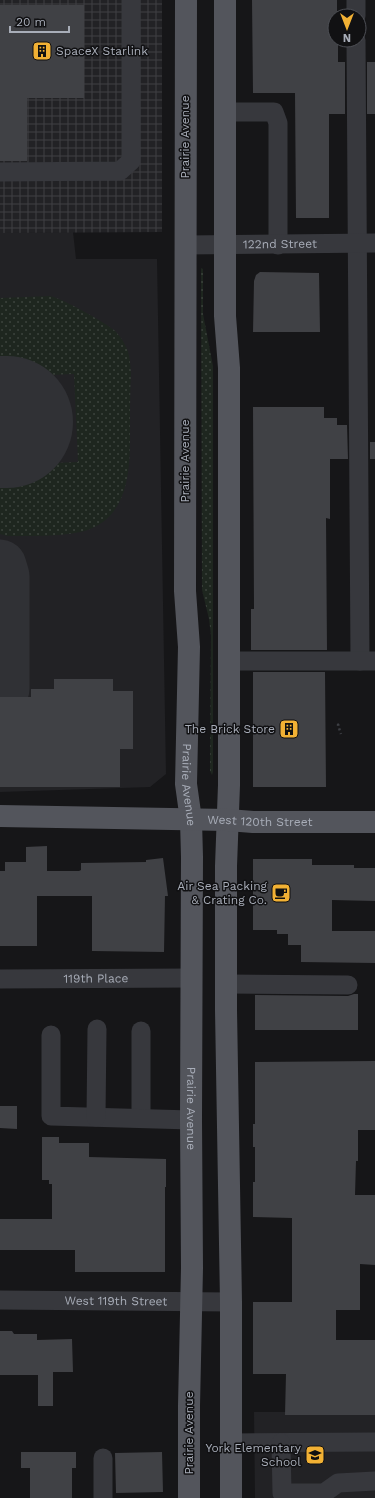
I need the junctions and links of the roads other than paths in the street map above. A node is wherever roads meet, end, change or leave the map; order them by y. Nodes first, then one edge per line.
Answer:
1 (132, 0) edge
2 (186, 0) edge
3 (225, 0) edge
4 (356, 48) edge
5 (225, 112) junction
6 (0, 172) edge
7 (366, 243) edge
8 (278, 244) junction
9 (185, 246) junction
10 (225, 246) junction
11 (229, 661) junction
12 (368, 661) edge
13 (0, 816) edge
14 (191, 820) junction
15 (228, 820) junction
16 (375, 822) edge
17 (0, 978) edge
18 (191, 978) junction
19 (226, 984) junction
20 (348, 986) dead end
21 (97, 1029) dead end
22 (141, 1031) dead end
23 (52, 1035) dead end
24 (96, 1116) junction
25 (141, 1118) junction
26 (191, 1120) junction
27 (0, 1300) edge
28 (191, 1301) junction
29 (231, 1302) junction
30 (375, 1442) edge
31 (230, 1443) junction
32 (281, 1444) junction
33 (102, 1458) dead end
34 (375, 1481) edge
35 (103, 1498) edge
36 (190, 1498) edge
37 (231, 1498) edge

1 - 6 street
2 - 9 main road, Prairie Avenue
3 - 5 main road
4 - 7 street
5 - 8 street
5 - 10 main road
7 - 8 street, 122nd Street
7 - 12 street
8 - 10 street, 122nd Street
9 - 10 street, 122nd Street
9 - 14 main road, Prairie Avenue
10 - 11 main road
11 - 12 street
11 - 15 main road
13 - 14 main road, West 120th Street
14 - 15 main road, West 120th Street
14 - 18 main road, Prairie Avenue
15 - 16 main road, West 120th Street
15 - 19 main road
17 - 18 street, 119th Place
18 - 26 main road, Prairie Avenue
19 - 20 street
19 - 29 main road
21 - 24 street
22 - 25 street
23 - 24 street
24 - 25 street
25 - 26 street
26 - 28 main road, Prairie Avenue
27 - 28 street, West 119th Street
28 - 29 street, West 119th Street
28 - 36 main road, Prairie Avenue
29 - 31 main road
30 - 32 street
31 - 32 street
31 - 37 main road
32 - 34 street
33 - 35 street

